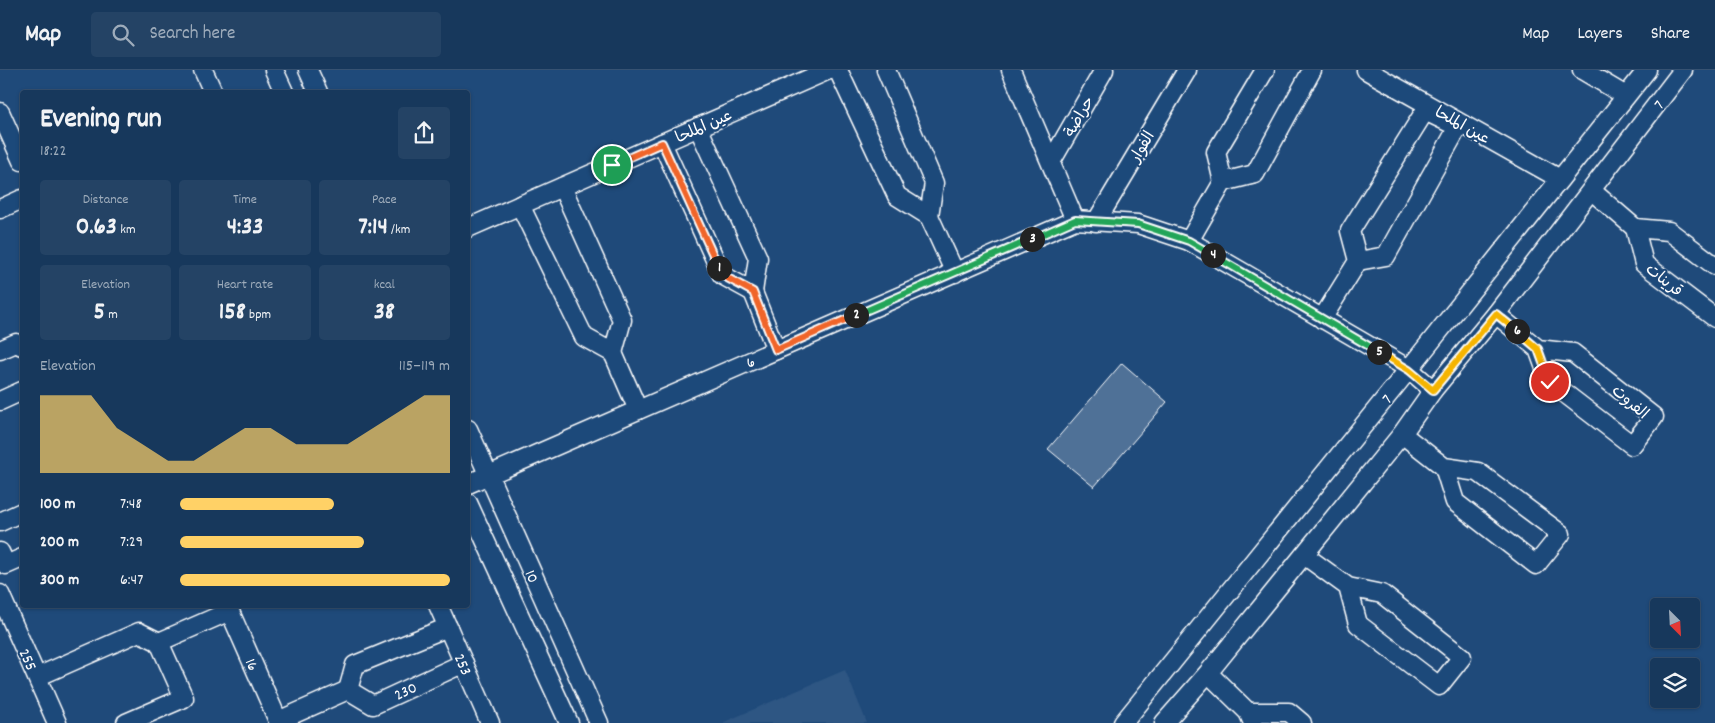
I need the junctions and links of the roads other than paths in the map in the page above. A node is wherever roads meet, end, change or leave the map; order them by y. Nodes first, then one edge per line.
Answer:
1 (203, 70) edge
2 (274, 70) edge
3 (308, 70) edge
4 (829, 70) edge
5 (838, 70) edge
6 (886, 70) edge
7 (1012, 70) edge
8 (1104, 70) edge
9 (1187, 70) edge
10 (1265, 70) edge
11 (1312, 70) edge
12 (1366, 70) edge
13 (1582, 70) edge
14 (1647, 70) edge
15 (1683, 70) edge
16 (211, 90) edge
17 (283, 90) edge
18 (317, 90) edge
19 (1626, 96) junction
20 (0, 112) edge
21 (698, 127) junction
22 (662, 143) junction
23 (20, 157) edge
24 (1051, 162) junction
25 (1560, 179) junction
26 (1224, 182) junction
27 (562, 187) junction
28 (1592, 191) junction
29 (20, 200) edge
30 (520, 205) junction
31 (0, 209) edge
32 (929, 216) junction
33 (1075, 220) junction
34 (1096, 222) junction
35 (470, 227) edge
36 (1635, 228) junction
37 (1189, 241) junction
38 (1358, 261) junction
39 (1715, 266) edge
40 (955, 272) junction
41 (753, 292) junction
42 (1496, 314) junction
43 (1715, 318) edge
44 (1322, 319) junction
45 (20, 345) edge
46 (1538, 349) junction
47 (0, 350) edge
48 (776, 350) junction
49 (613, 353) junction
50 (1409, 370) junction
51 (1433, 390) junction
52 (20, 392) edge
53 (0, 401) edge
54 (638, 410) junction
55 (470, 433) edge
56 (1402, 434) junction
57 (1444, 467) junction
58 (488, 475) junction
59 (470, 483) edge
60 (470, 507) edge
61 (20, 513) edge
62 (0, 522) edge
63 (0, 552) edge
64 (1304, 555) junction
65 (20, 559) edge
66 (1348, 587) junction
67 (0, 594) edge
68 (228, 608) edge
69 (439, 608) edge
70 (448, 627) junction
71 (159, 642) junction
72 (464, 663) junction
73 (1208, 673) junction
74 (37, 677) junction
75 (348, 690) junction
76 (1250, 717) edge
77 (278, 722) edge
78 (57, 723) edge
79 (126, 723) edge
80 (490, 723) edge
81 (569, 723) edge
82 (599, 723) edge
83 (1123, 723) edge
84 (1164, 723) edge
85 (1302, 723) edge

1 - 16 street
2 - 17 street
3 - 18 street
4 - 21 street, عين الملحا
5 - 32 street
6 - 32 street
7 - 24 street
8 - 24 street, حراضة
9 - 34 street, الفوار
10 - 26 street
11 - 26 street
12 - 25 street, عين الملحا
13 - 19 street
14 - 19 street, 7
15 - 28 street, 7
19 - 25 street, 7
20 - 23 street
21 - 22 street, عين الملحا
21 - 41 street
22 - 27 street, عين الملحا
22 - 41 street
24 - 33 street
25 - 50 street, 7
26 - 37 street
27 - 30 street, عين الملحا
27 - 49 street
28 - 36 street
28 - 42 street, 7
29 - 31 street
30 - 35 street, عين الملحا
30 - 49 street
32 - 40 street
33 - 34 street, 6
33 - 40 street, 6
34 - 37 street, 6
36 - 39 street
36 - 43 street, قرينات
37 - 44 street, 6
38 - 38 street
38 - 44 street
40 - 48 street, 6
41 - 48 street
42 - 46 street
42 - 51 street, 7
44 - 50 street, 6
45 - 47 street
46 - 46 street, الفروت
48 - 54 street, 6
49 - 54 street
50 - 51 street, 6
50 - 83 street, 7
51 - 56 street, 7
52 - 53 street
54 - 58 street, 6
55 - 58 street, 10
56 - 57 street
56 - 64 street, 7
57 - 57 street
58 - 59 street, 6
58 - 82 street, 10
60 - 81 street, 10
61 - 62 street
63 - 65 street
64 - 66 street
64 - 73 street, 7
66 - 66 street
67 - 74 street, 255
68 - 71 street
68 - 77 street, 16
69 - 70 street, 253
70 - 72 street, 253
70 - 75 street
71 - 74 street
71 - 79 street
72 - 75 street, 230
72 - 80 street, 253
73 - 76 street
73 - 84 street, 7
74 - 78 street, 255
75 - 77 street
76 - 85 street

